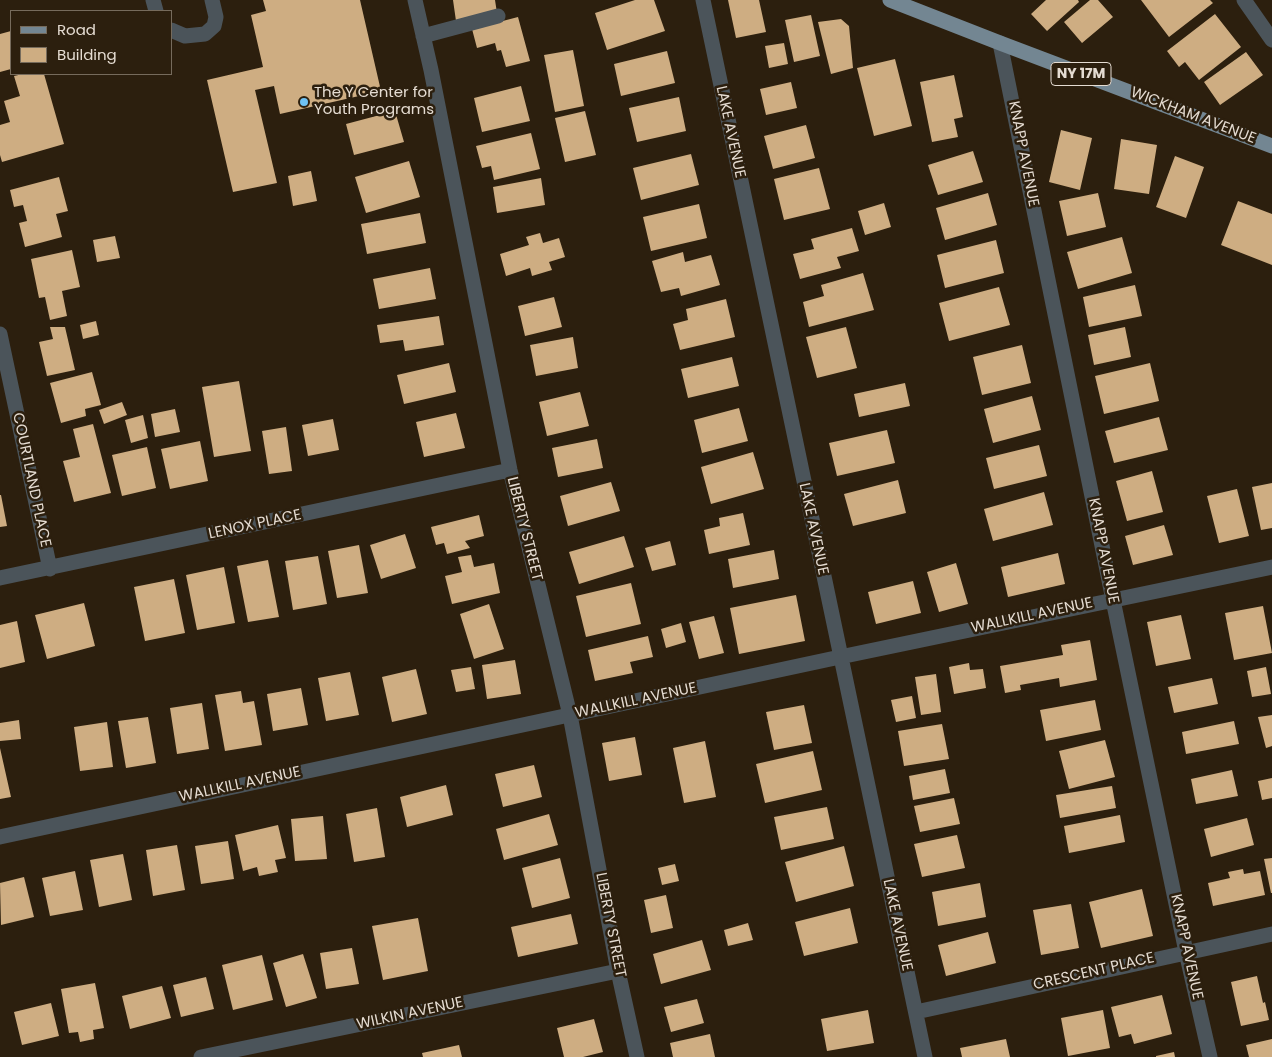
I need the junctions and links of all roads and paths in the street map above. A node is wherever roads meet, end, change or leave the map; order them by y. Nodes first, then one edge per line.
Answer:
1 (212, 0) edge
2 (415, 0) edge
3 (703, 0) edge
4 (890, 0) edge
5 (1244, 0) edge
6 (498, 16) dead end
7 (172, 30) edge
8 (424, 36) junction
9 (1272, 40) edge
10 (1000, 44) junction
11 (1272, 146) edge
12 (0, 334) edge
13 (510, 470) junction
14 (1272, 567) edge
15 (50, 569) junction
16 (0, 578) edge
17 (1113, 600) junction
18 (840, 657) junction
19 (570, 715) junction
20 (0, 837) edge
21 (1272, 934) edge
22 (1186, 952) junction
23 (618, 971) junction
24 (916, 1012) junction
25 (201, 1057) edge
26 (637, 1057) edge
27 (925, 1057) edge
28 (1210, 1057) edge

1 - 7 street
2 - 8 street, LIBERTY STREET
3 - 18 street, LAKE AVENUE
4 - 10 main road, WICKHAM AVENUE / NY 17M
5 - 9 street
6 - 8 street
8 - 13 street, LIBERTY STREET
10 - 11 main road, WICKHAM AVENUE / NY 17M
10 - 17 street, KNAPP AVENUE
12 - 15 street, COURTLAND PLACE
13 - 15 street, LENOX PLACE
13 - 19 street, LIBERTY STREET
14 - 17 street, WALLKILL AVENUE
15 - 16 street, LENOX PLACE
17 - 18 street, WALLKILL AVENUE
17 - 22 street, KNAPP AVENUE
18 - 19 street, WALLKILL AVENUE
18 - 24 street, LAKE AVENUE
19 - 20 street, WALLKILL AVENUE
19 - 23 street, LIBERTY STREET
21 - 22 street, CRESCENT PLACE
22 - 24 street, CRESCENT PLACE
22 - 28 street, KNAPP AVENUE
23 - 25 street, WILKIN AVENUE
23 - 26 street, LIBERTY STREET
24 - 27 street, LAKE AVENUE

